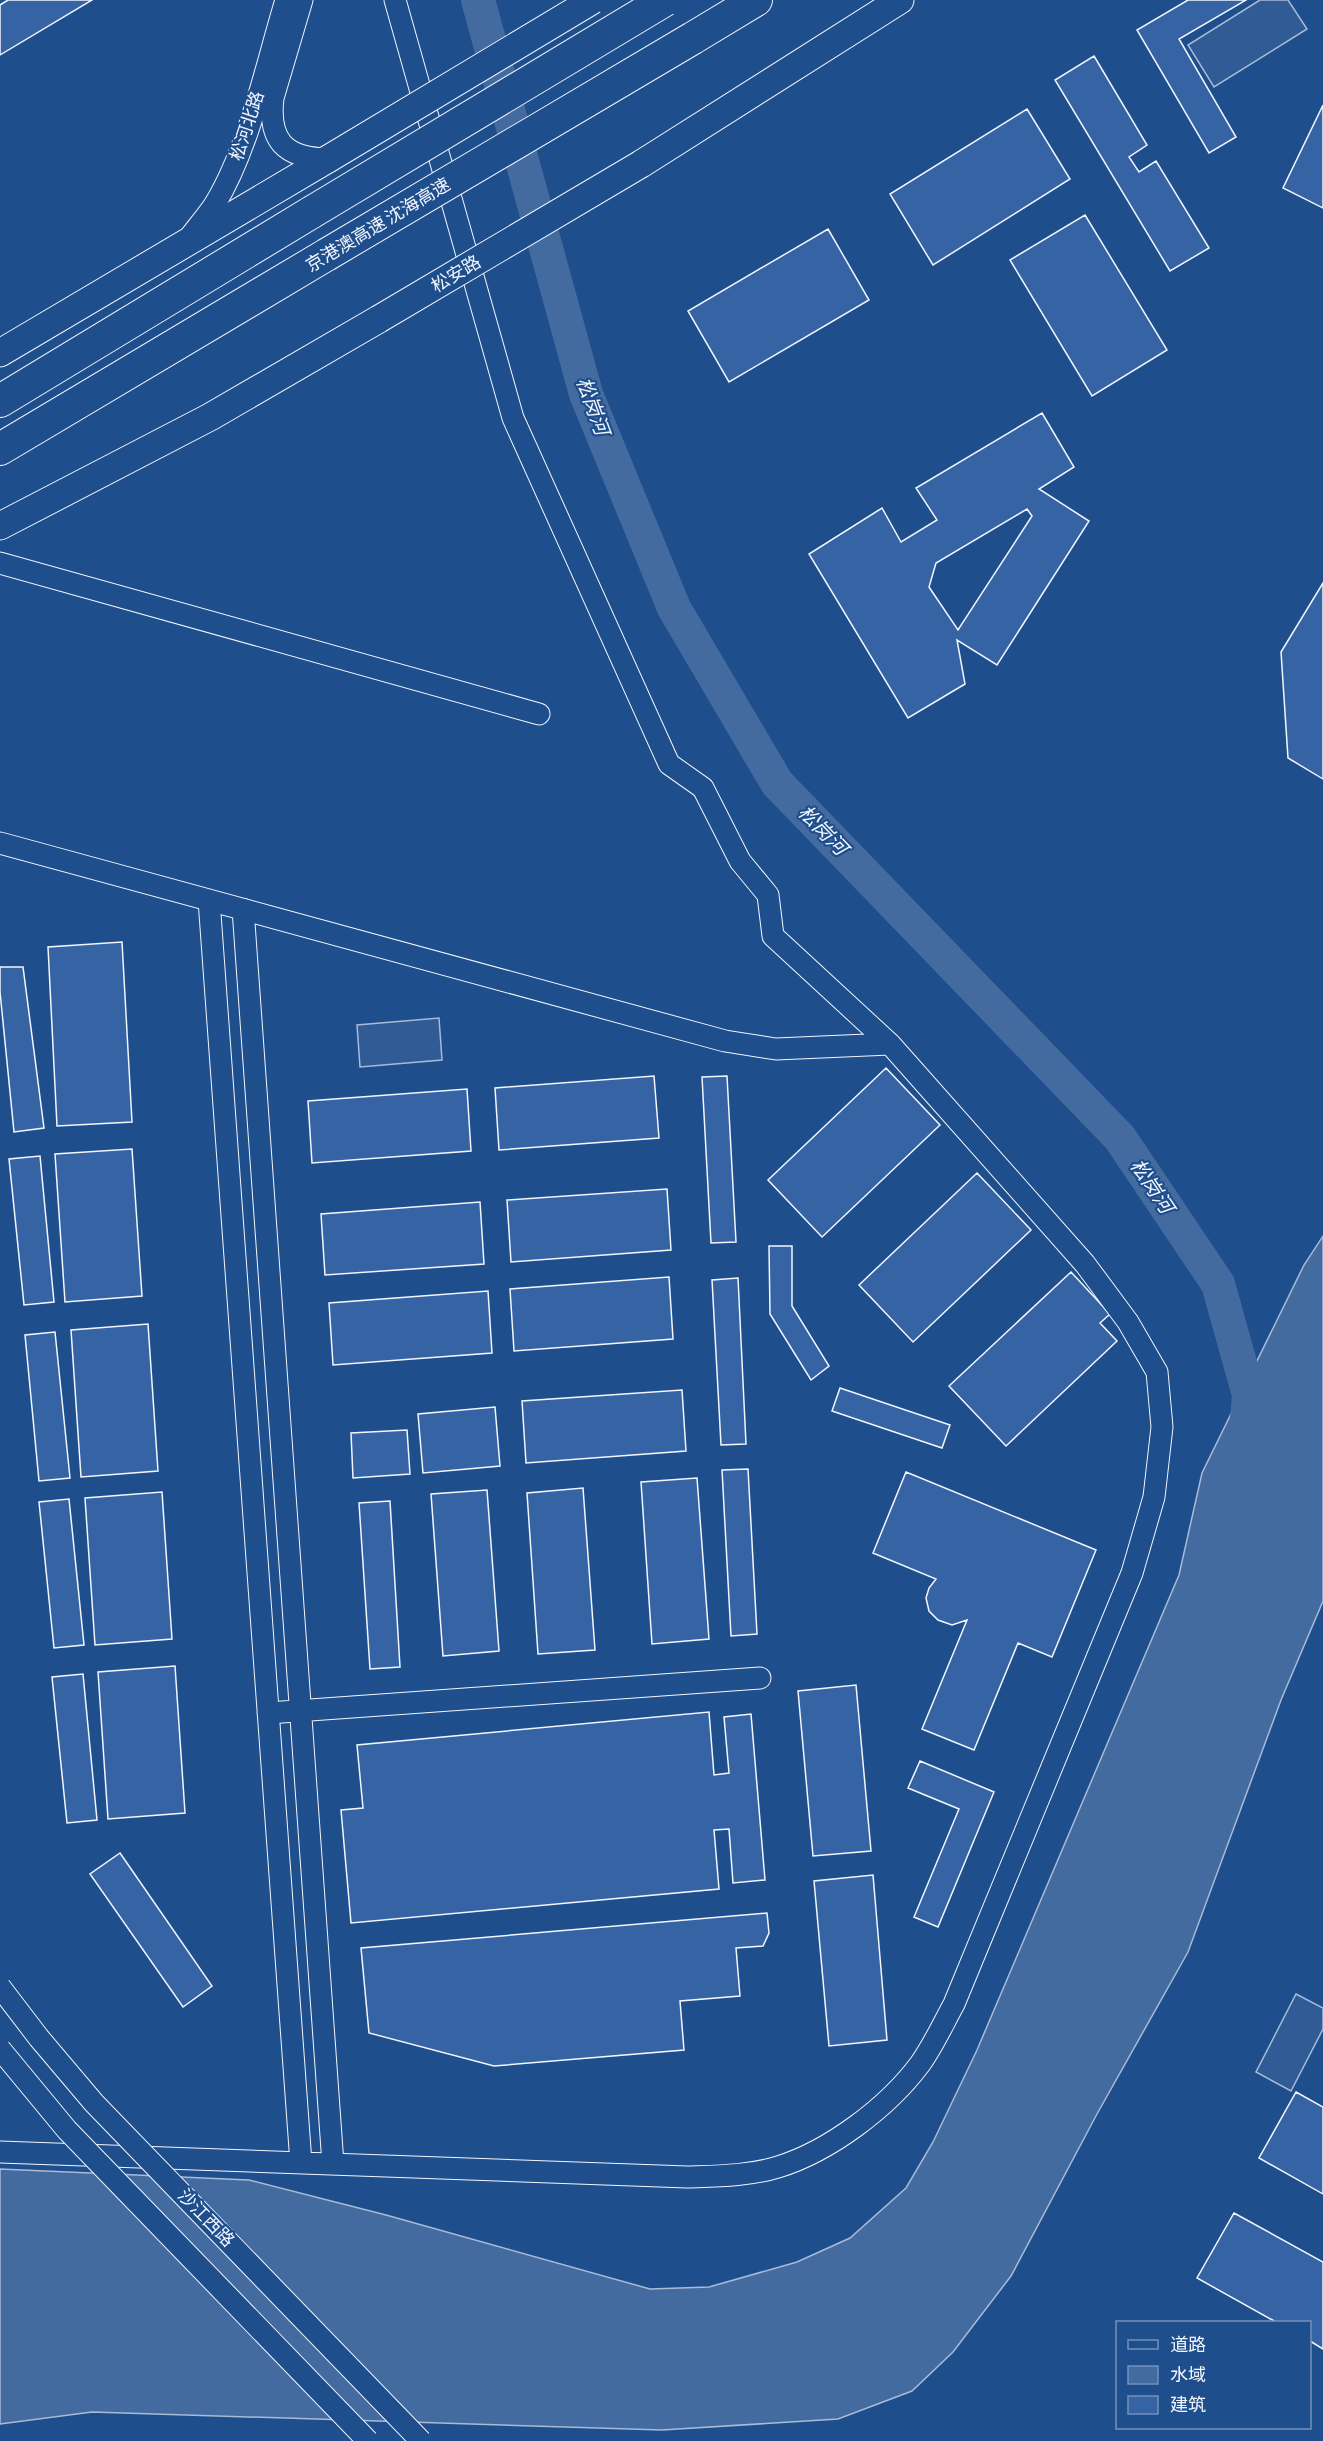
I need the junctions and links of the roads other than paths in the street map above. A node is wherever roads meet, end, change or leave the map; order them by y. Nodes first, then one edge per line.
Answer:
1 (286, 0) edge
2 (302, 0) edge
3 (395, 0) edge
4 (593, 0) edge
5 (665, 0) edge
6 (756, 0) edge
7 (900, 0) edge
8 (328, 159) junction
9 (186, 243) junction
10 (0, 353) edge
11 (0, 401) edge
12 (0, 449) edge
13 (0, 526) edge
14 (0, 563) edge
15 (539, 714) dead end
16 (0, 843) edge
17 (209, 900) junction
18 (243, 909) junction
19 (890, 1044) junction
20 (760, 1678) dead end
21 (300, 1711) junction
22 (268, 1713) junction
23 (0, 1987) edge
24 (0, 2049) edge
25 (0, 2152) edge
26 (301, 2163) junction
27 (333, 2164) junction
28 (368, 2441) edge
29 (422, 2441) edge

1 - 9 street, 松河北路
2 - 8 street, 松河北路
3 - 19 street
4 - 8 main road, bridge
5 - 11 highway, bridge
6 - 12 highway, 京港澳高速 沈海高速, bridge
7 - 13 main road, 松安路, bridge
8 - 9 main road
9 - 10 main road
14 - 15 street
16 - 17 street
17 - 18 street
17 - 22 street
18 - 19 street
18 - 21 street
19 - 27 street
20 - 21 street
21 - 22 street
21 - 27 street
22 - 26 street
23 - 29 street, 沙江西路, bridge
24 - 28 street, bridge
25 - 26 street
26 - 27 street

